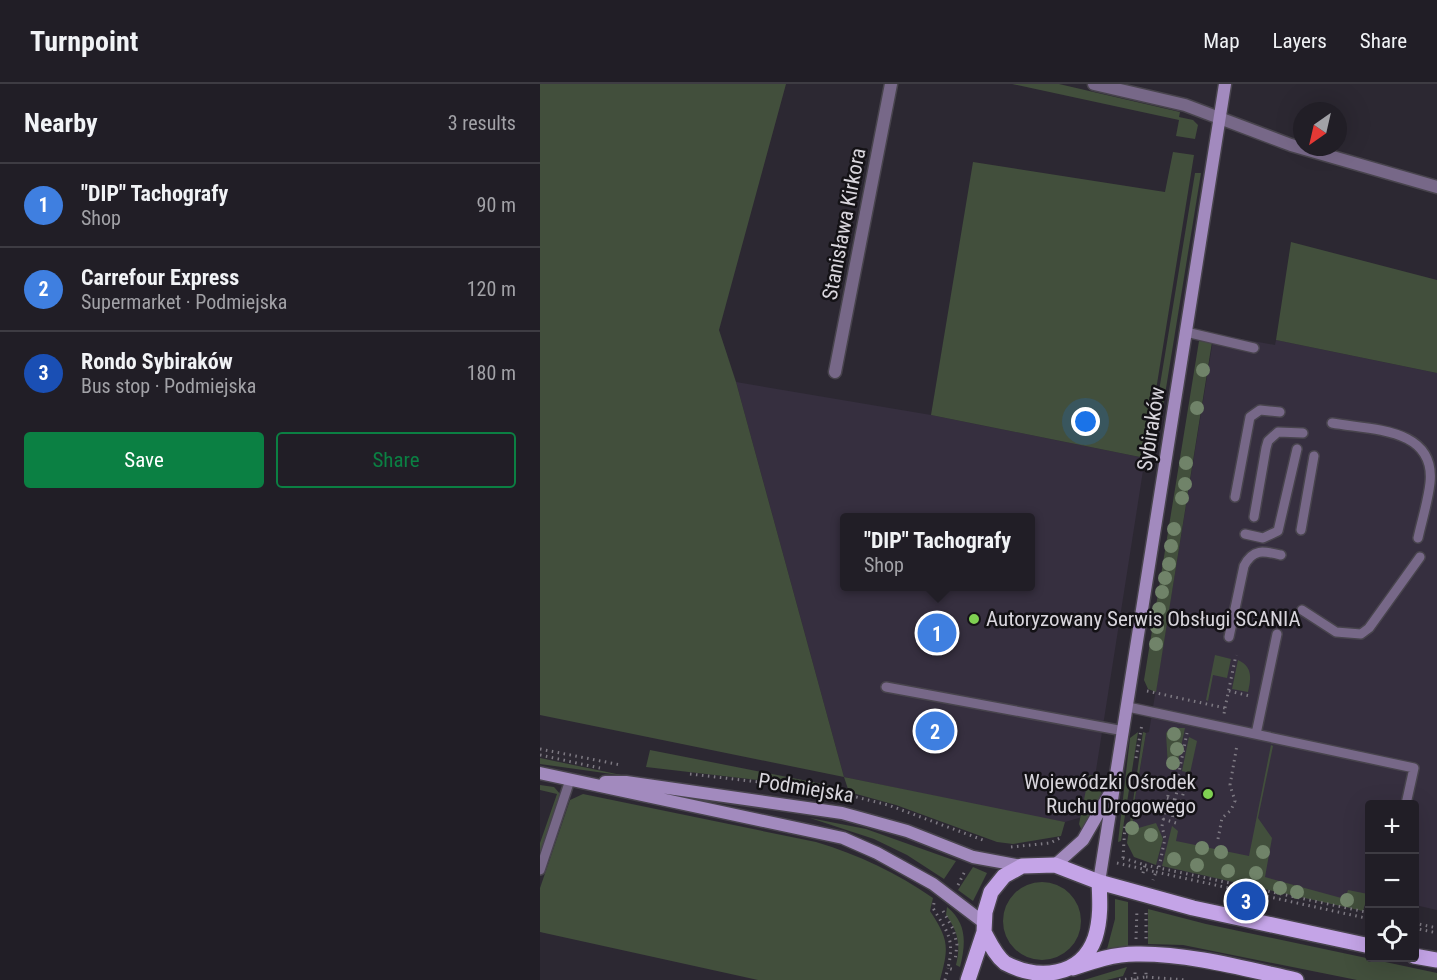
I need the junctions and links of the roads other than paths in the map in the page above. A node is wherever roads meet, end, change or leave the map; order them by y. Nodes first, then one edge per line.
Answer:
1 (891, 84) edge
2 (1094, 84) edge
3 (1225, 84) edge
4 (1221, 118) junction
5 (1437, 187) edge
6 (1186, 332) junction
7 (1254, 348) dead end
8 (835, 372) dead end
9 (1280, 412) dead end
10 (1332, 423) dead end
11 (1303, 433) dead end
12 (1297, 449) dead end
13 (1314, 456) dead end
14 (1235, 497) dead end
15 (1254, 517) dead end
16 (1301, 530) dead end
17 (1245, 534) dead end
18 (1418, 538) dead end
19 (1281, 555) dead end
20 (1420, 557) dead end
21 (1302, 610) dead end
22 (1277, 634) dead end
23 (1229, 637) dead end
24 (886, 687) dead end
25 (1128, 707) junction
26 (1124, 731) junction
27 (1256, 734) junction
28 (540, 773) edge
29 (574, 781) junction
30 (1116, 781) junction
31 (1407, 800) edge
32 (1055, 865) junction
33 (1022, 866) junction
34 (540, 870) edge
35 (1099, 882) junction
36 (984, 927) junction
37 (1365, 945) edge
38 (1419, 957) edge
39 (1437, 960) edge
40 (1073, 968) junction
41 (1057, 978) edge
42 (968, 980) edge
43 (1296, 980) edge

1 - 8 street, Stanisława Kirkora
2 - 4 street
3 - 4 street, Sybiraków
4 - 5 street
4 - 6 street, Sybiraków
6 - 7 lane
6 - 25 street, Sybiraków
9 - 14 lane
10 - 18 lane
11 - 15 lane
12 - 17 lane
13 - 16 lane
19 - 23 lane
20 - 21 lane
22 - 27 lane
24 - 26 lane
25 - 26 street, Sybiraków
25 - 27 lane
26 - 30 street, Sybiraków
27 - 31 lane
28 - 29 street, Podmiejska
29 - 33 street, Podmiejska
29 - 34 lane
29 - 36 street, Podmiejska
30 - 32 street, Sybiraków
30 - 35 street, Sybiraków
32 - 33 main road
32 - 35 main road
33 - 36 main road
35 - 37 main road
35 - 40 main road
36 - 41 main road
36 - 42 main road
38 - 39 main road
40 - 41 main road
40 - 43 main road

